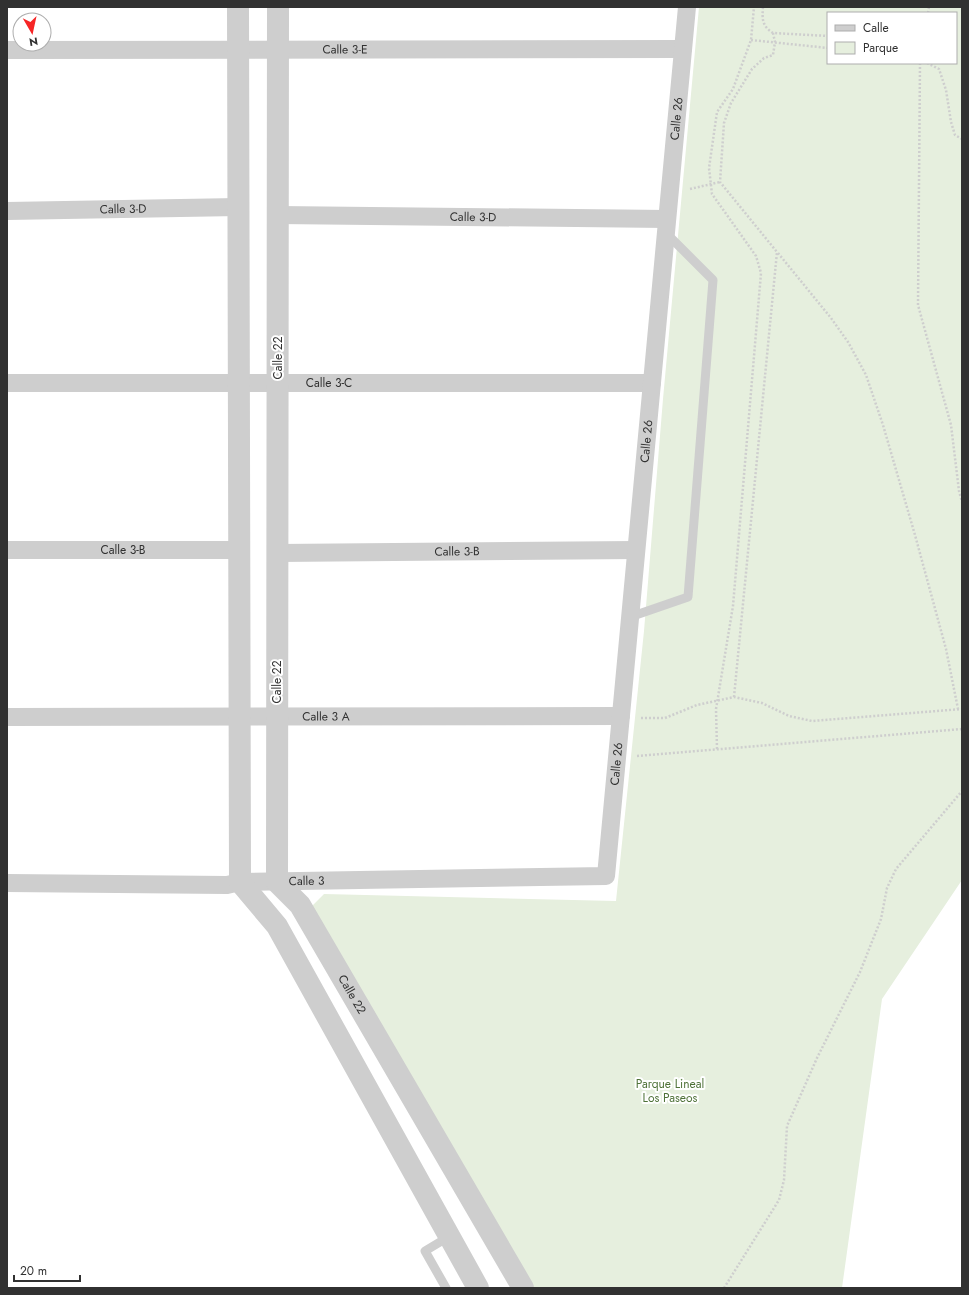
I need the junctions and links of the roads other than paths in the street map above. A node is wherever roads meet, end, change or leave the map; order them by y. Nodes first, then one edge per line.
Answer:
1 (238, 7) edge
2 (278, 7) edge
3 (687, 7) edge
4 (278, 49) junction
5 (683, 49) junction
6 (7, 50) edge
7 (238, 50) junction
8 (238, 207) junction
9 (7, 211) edge
10 (278, 215) junction
11 (667, 226) junction
12 (239, 382) junction
13 (278, 382) junction
14 (7, 383) edge
15 (652, 383) junction
16 (7, 550) edge
17 (239, 550) junction
18 (636, 550) junction
19 (278, 553) junction
20 (630, 617) junction
21 (240, 716) junction
22 (277, 716) junction
23 (7, 717) edge
24 (620, 718) junction
25 (606, 876) joint
26 (240, 882) junction
27 (277, 882) junction
28 (7, 884) edge
29 (450, 1236) junction
30 (446, 1288) edge
31 (478, 1288) edge
32 (523, 1288) edge

1 - 7 street
2 - 4 street, Calle 22
3 - 5 street, Calle 26
4 - 5 street, Calle 3-E
4 - 7 street, Calle 3-E
4 - 10 street, Calle 22
5 - 11 street, Calle 26
6 - 7 street, Calle 3-E
7 - 8 street
8 - 9 street, Calle 3-D
8 - 12 street
10 - 11 street, Calle 3-D
10 - 13 street, Calle 22
11 - 15 street, Calle 26
11 - 20 lane
12 - 13 street, Calle 3-C
12 - 14 street, Calle 3-C
12 - 17 street
13 - 15 street, Calle 3-C
13 - 19 street, Calle 22
15 - 18 street, Calle 26
16 - 17 street, Calle 3-B
17 - 21 street
18 - 19 street, Calle 3-B
18 - 20 street, Calle 26
19 - 22 street, Calle 22
20 - 24 street, Calle 26
21 - 22 street, Calle 3 A
21 - 23 street, Calle 3 A
21 - 26 street
22 - 24 street, Calle 3 A
22 - 27 street, Calle 22
24 - 25 street, Calle 26
25 - 27 street, Calle 3
26 - 27 street, Calle 3
26 - 28 street, Calle 3
26 - 29 street
27 - 32 street, Calle 22
29 - 30 lane
29 - 31 street

